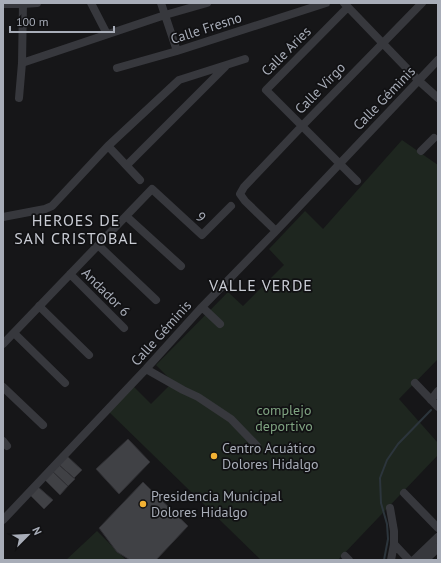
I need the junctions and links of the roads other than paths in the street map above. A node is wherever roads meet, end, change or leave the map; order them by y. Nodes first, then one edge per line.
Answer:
1 (36, 3) edge
2 (91, 3) edge
3 (161, 3) edge
4 (207, 3) edge
5 (326, 3) edge
6 (422, 3) edge
7 (3, 4) edge
8 (23, 4) edge
9 (346, 5) edge
10 (165, 15) junction
11 (107, 34) junction
12 (383, 43) junction
13 (177, 51) junction
14 (246, 59) dead end
15 (438, 60) edge
16 (22, 63) junction
17 (227, 65) junction
18 (117, 68) dead end
19 (419, 81) junction
20 (19, 98) dead end
21 (438, 98) edge
22 (302, 126) junction
23 (437, 136) edge
24 (108, 146) junction
25 (421, 150) dead end
26 (339, 164) junction
27 (127, 166) junction
28 (140, 180) dead end
29 (357, 181) dead end
30 (231, 206) dead end
31 (126, 216) junction
32 (3, 217) edge
33 (276, 231) junction
34 (98, 245) junction
35 (181, 266) dead end
36 (70, 274) junction
37 (156, 300) dead end
38 (39, 306) junction
39 (202, 307) junction
40 (220, 324) dead end
41 (124, 328) dead end
42 (14, 333) junction
43 (3, 344) edge
44 (89, 354) dead end
45 (146, 369) junction
46 (65, 383) dead end
47 (415, 383) dead end
48 (3, 387) edge
49 (438, 391) edge
50 (436, 404) edge
51 (43, 425) dead end
52 (257, 446) dead end
53 (404, 493) dead end
54 (390, 508) dead end
55 (3, 520) edge
56 (438, 528) edge
57 (438, 537) edge
58 (394, 544) junction
59 (438, 548) edge
60 (392, 560) edge
61 (409, 560) edge
62 (414, 560) edge
63 (425, 560) edge

1 - 8 street
2 - 11 street
3 - 10 street
4 - 10 street
5 - 13 street, Calle Fresno
6 - 12 street, Calle Virgo
7 - 8 street
8 - 16 street
9 - 12 street
9 - 22 street, Calle Aries
10 - 11 street
10 - 13 street
11 - 16 street
12 - 19 street
12 - 22 street, Calle Virgo
13 - 18 street, Calle Fresno
14 - 17 street
15 - 19 street, Calle Géminis
16 - 20 street
17 - 24 street
17 - 27 street
19 - 21 street
19 - 26 street, Calle Géminis
22 - 26 street, Calle Aries
22 - 33 street, Calle Virgo
23 - 25 street
24 - 27 street
24 - 32 street
26 - 29 street, Calle Aries
26 - 33 street, Calle Géminis
27 - 28 street
30 - 31 street, 9
31 - 34 street
31 - 35 street
33 - 39 street, Calle Géminis
34 - 36 street
34 - 37 street
36 - 38 street
36 - 41 street, Andador 6
38 - 42 street
38 - 44 street
39 - 40 street
39 - 45 street, Calle Géminis
42 - 43 street
42 - 46 street
45 - 52 street
45 - 55 street, Calle Géminis
47 - 50 street
48 - 51 street
49 - 50 street
53 - 56 street
54 - 58 street
57 - 62 street
58 - 60 street
58 - 61 street
59 - 63 street

